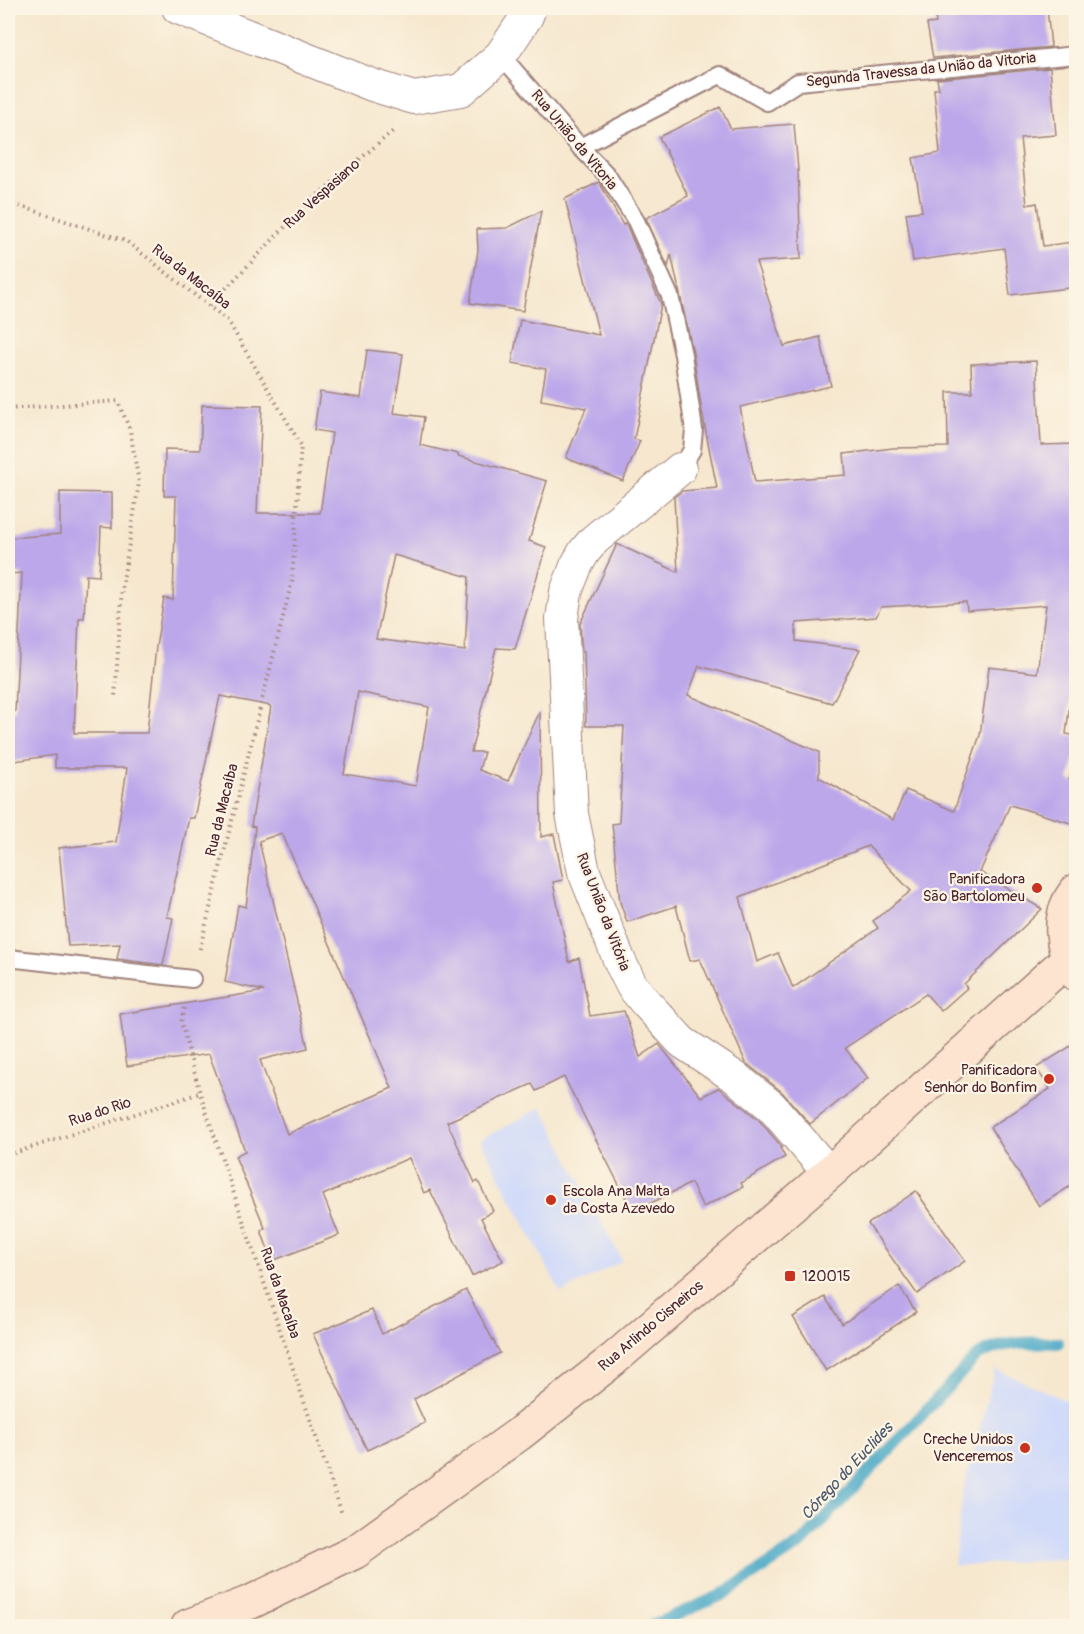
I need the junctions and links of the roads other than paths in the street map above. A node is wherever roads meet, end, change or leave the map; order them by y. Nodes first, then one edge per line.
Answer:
1 (178, 8) edge
2 (530, 8) edge
3 (501, 55) junction
4 (1077, 55) edge
5 (580, 147) junction
6 (680, 469) joint
7 (1077, 891) edge
8 (8, 958) edge
9 (1072, 967) edge
10 (192, 980) road end
11 (829, 1173) junction
12 (189, 1626) edge

1 - 3 street
2 - 3 street
3 - 5 lane, Rua União da Vitoria
4 - 5 lane, Segunda Travessa da União da Vitoria
5 - 6 lane, Rua União da Vitoria
6 - 11 street, Rua União da Vitória
7 - 9 main road
8 - 10 lane
9 - 11 main road, Rua Arlindo Cisneiros
11 - 12 main road, Rua Arlindo Cisneiros

